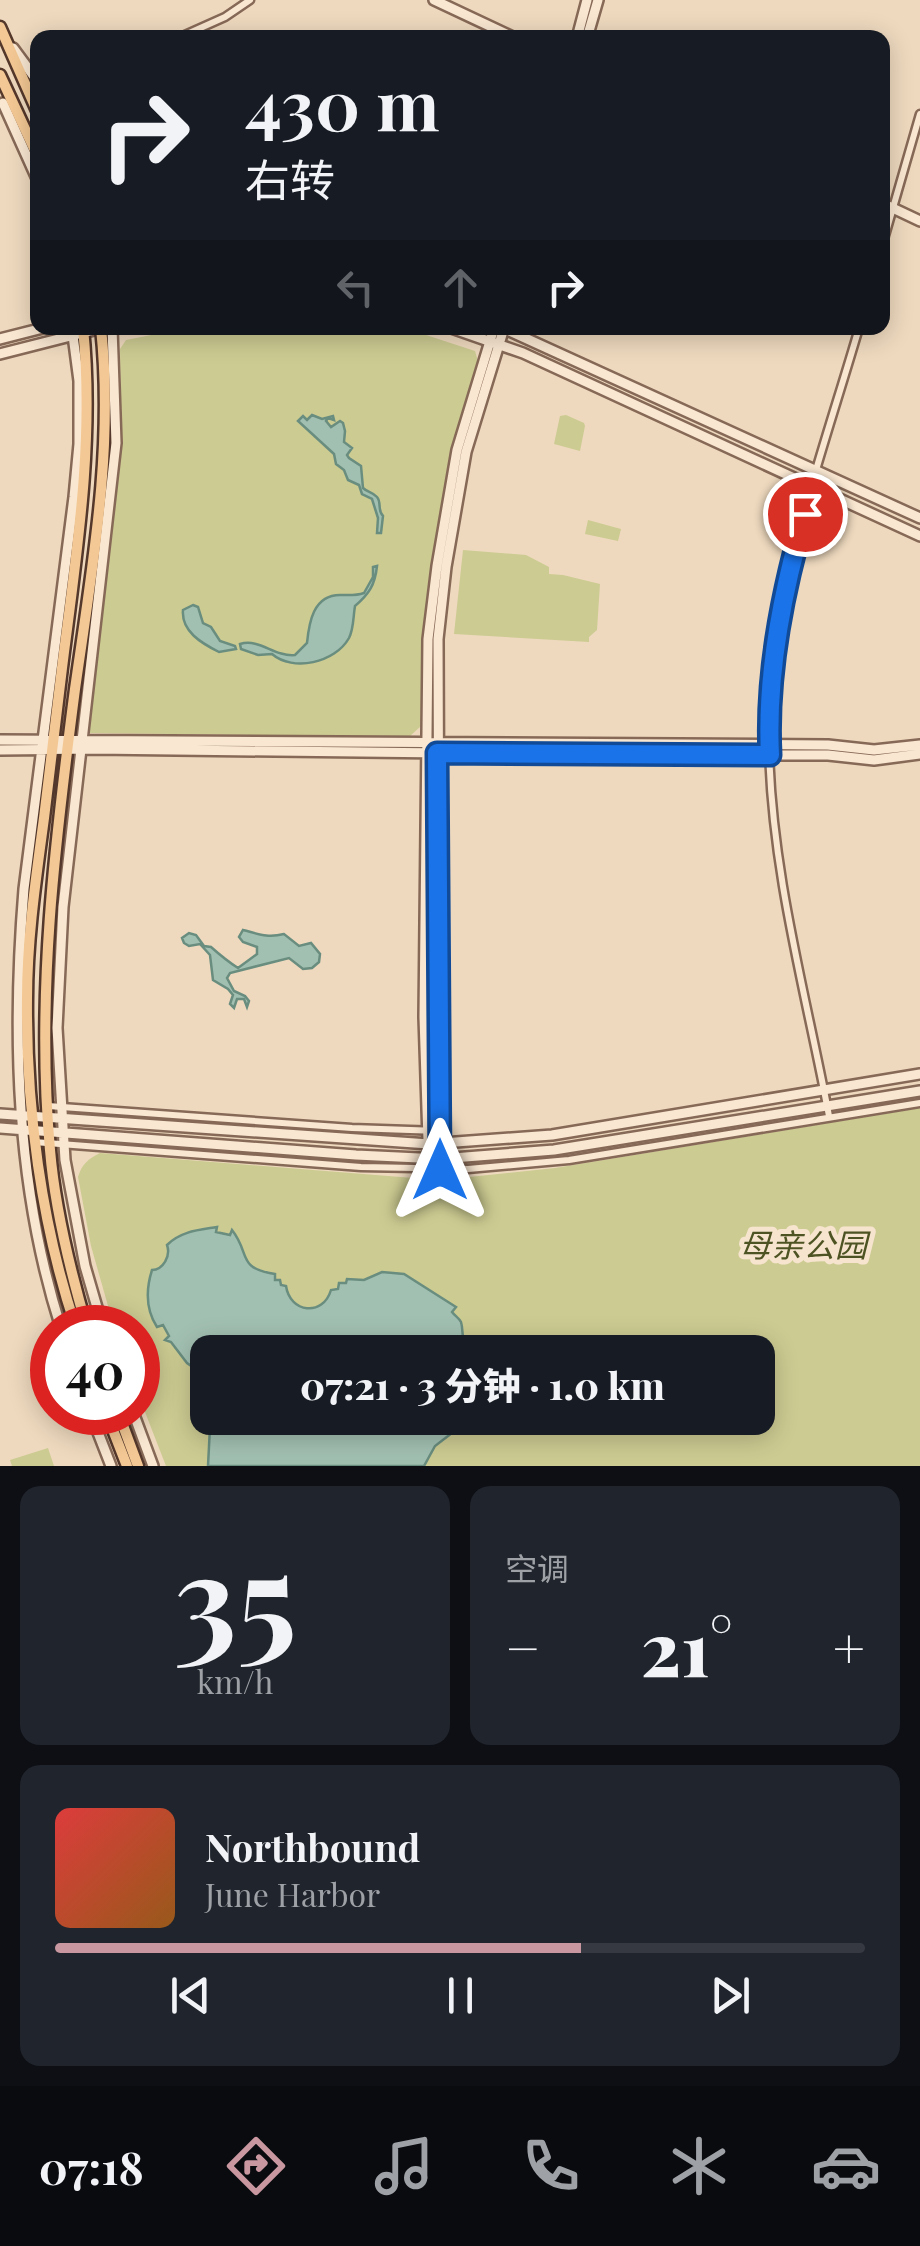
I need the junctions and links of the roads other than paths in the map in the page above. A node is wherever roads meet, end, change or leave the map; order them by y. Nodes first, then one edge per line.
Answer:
1 (250, 0) edge
2 (434, 0) edge
3 (587, 0) edge
4 (598, 0) edge
5 (2, 29) edge
6 (196, 30) edge
7 (498, 30) edge
8 (579, 30) edge
9 (589, 30) edge
10 (0, 75) edge
11 (30, 79) edge
12 (30, 88) edge
13 (6, 100) junction
14 (920, 114) edge
15 (30, 143) edge
16 (30, 162) edge
17 (890, 207) edge
18 (893, 208) junction
19 (890, 218) edge
20 (920, 221) edge
21 (30, 331) edge
22 (62, 335) edge
23 (79, 335) edge
24 (102, 335) edge
25 (112, 335) edge
26 (471, 335) edge
27 (494, 335) edge
28 (499, 335) edge
29 (519, 335) edge
30 (857, 335) edge
31 (0, 338) edge
32 (494, 343) junction
33 (0, 354) edge
34 (818, 470) junction
35 (813, 487) junction
36 (920, 518) edge
37 (920, 536) edge
38 (0, 740) edge
39 (69, 744) junction
40 (83, 744) junction
41 (920, 744) edge
42 (48, 745) junction
43 (431, 748) junction
44 (0, 750) edge
45 (769, 750) junction
46 (920, 754) edge
47 (920, 1074) edge
48 (824, 1090) junction
49 (920, 1091) edge
50 (920, 1102) edge
51 (828, 1111) junction
52 (48, 1112) junction
53 (61, 1113) junction
54 (0, 1114) edge
55 (27, 1116) junction
56 (0, 1128) edge
57 (434, 1131) junction
58 (29, 1136) junction
59 (49, 1137) junction
60 (63, 1139) junction
61 (434, 1143) junction
62 (434, 1164) junction
63 (55, 1305) edge
64 (69, 1305) edge
65 (81, 1305) edge
66 (96, 1305) edge
67 (99, 1435) edge
68 (115, 1435) edge
69 (127, 1435) edge
70 (142, 1435) edge
71 (111, 1466) edge
72 (127, 1466) edge
73 (138, 1466) edge
74 (154, 1466) edge

1 - 6 street
2 - 7 street
3 - 8 street
4 - 9 street
5 - 11 main road
10 - 13 main road
12 - 13 street
13 - 15 main road
13 - 16 street
14 - 18 street
17 - 18 street
18 - 19 street
18 - 20 street
21 - 31 street
22 - 33 street
23 - 42 main road
24 - 39 main road
25 - 40 street
26 - 32 street
27 - 32 street
28 - 32 street
29 - 34 street
30 - 34 street
32 - 35 street
32 - 43 street
34 - 35 street
34 - 36 street
35 - 37 street
35 - 45 street
38 - 42 street
39 - 40 street
39 - 42 street
39 - 52 main road
40 - 43 street
40 - 53 street
41 - 45 street
42 - 44 street
42 - 55 main road
43 - 45 street
43 - 57 street
45 - 46 street
45 - 48 street
47 - 48 street
48 - 51 street
48 - 61 street
49 - 51 street
50 - 51 street
51 - 62 street
52 - 53 street
52 - 55 street
52 - 59 main road
53 - 57 street
53 - 60 street
53 - 61 street
54 - 55 street
55 - 58 main road
56 - 58 street
57 - 61 street
58 - 59 street
58 - 63 street
58 - 64 main road
59 - 60 street
59 - 65 main road
60 - 62 street
60 - 66 street
61 - 62 street
67 - 71 street
68 - 72 main road
69 - 73 main road
70 - 74 street

